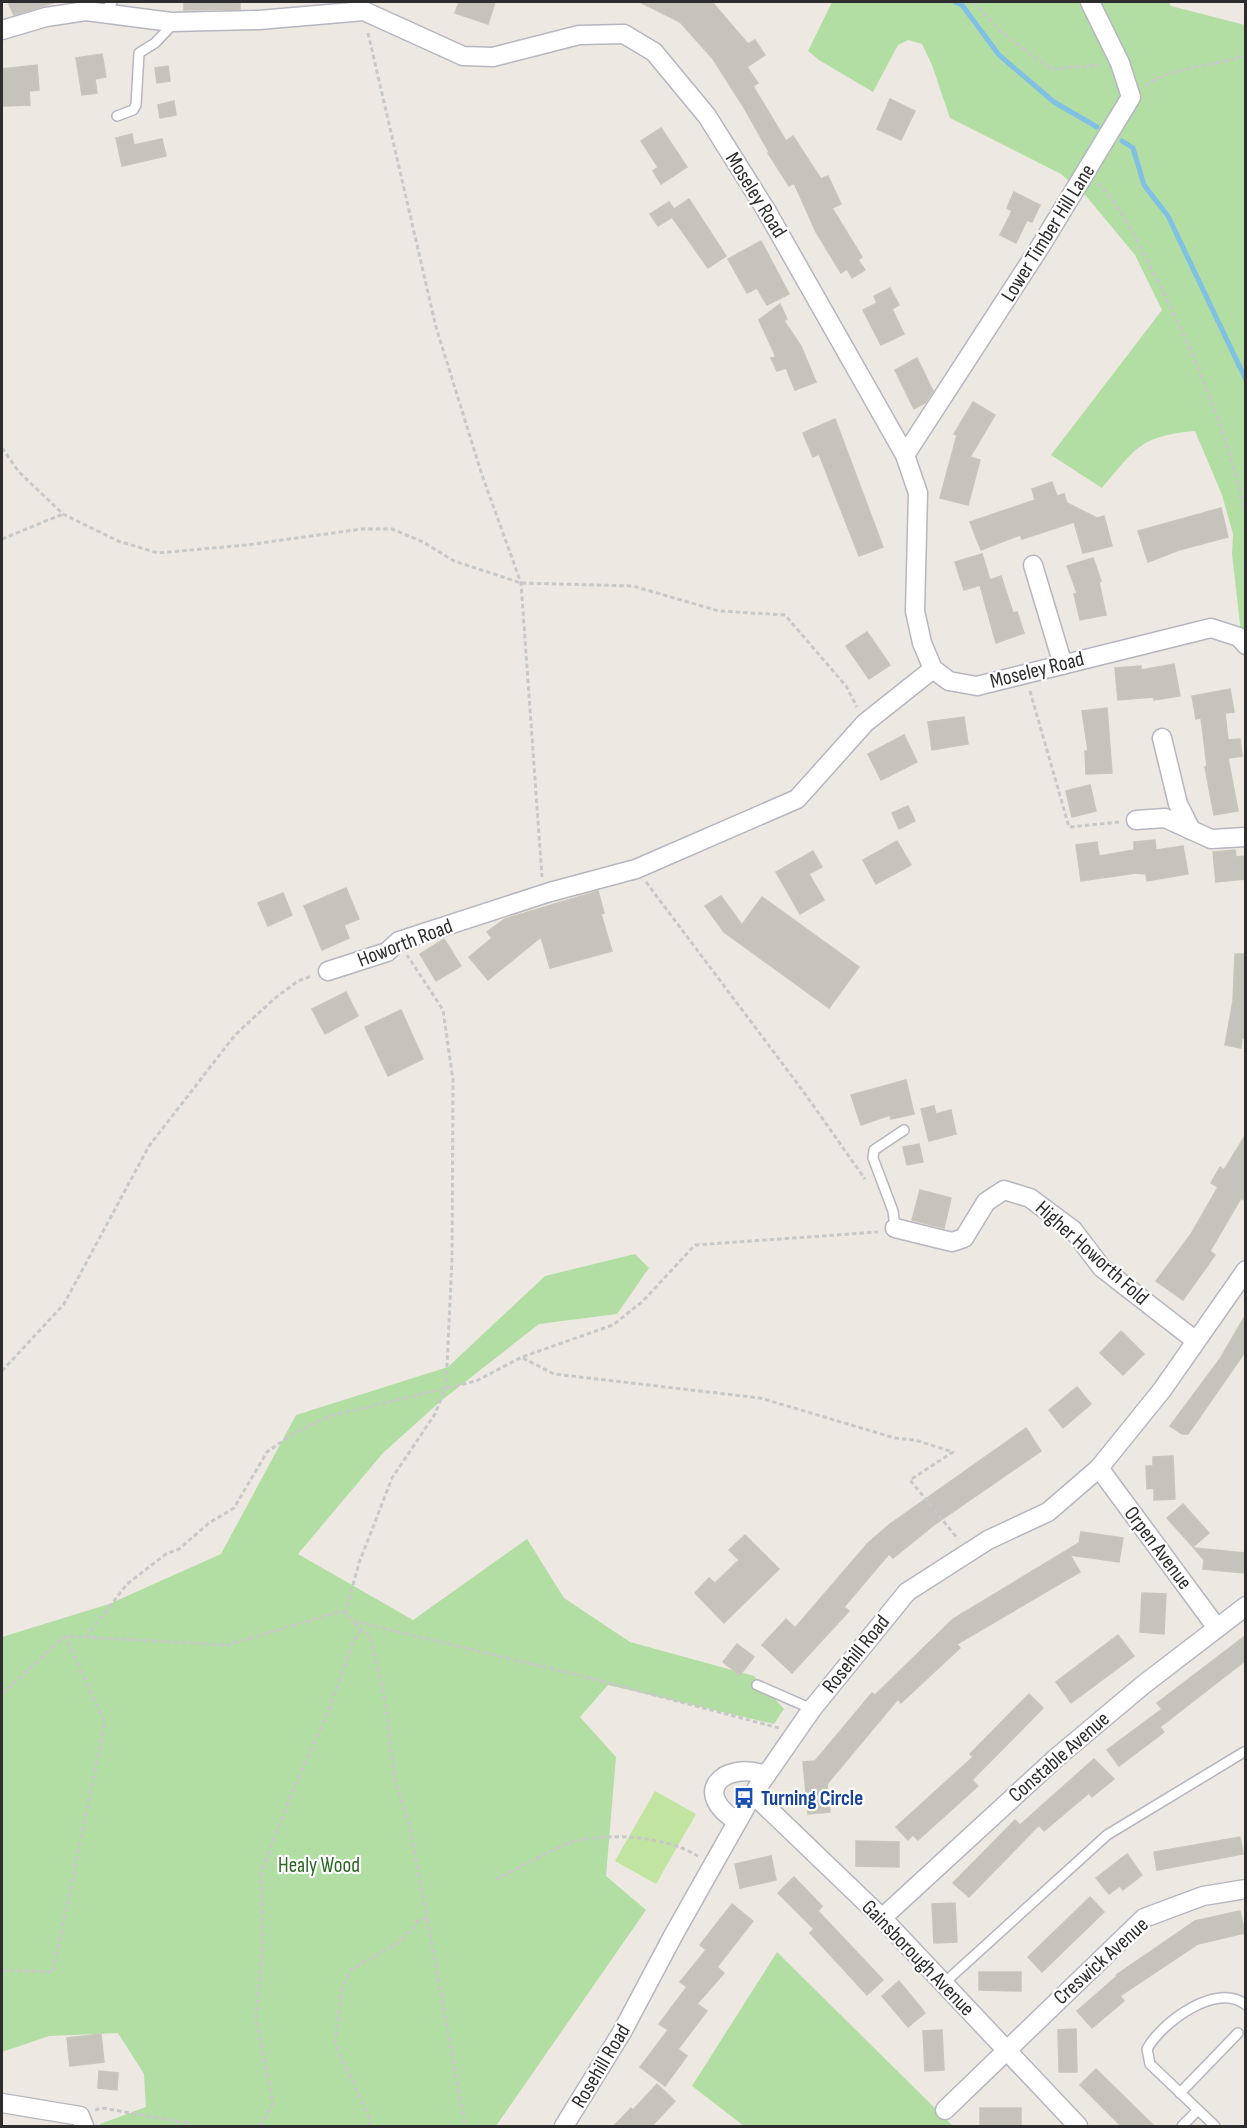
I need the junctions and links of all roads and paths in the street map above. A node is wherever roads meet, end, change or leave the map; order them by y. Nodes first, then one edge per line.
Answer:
1 (973, 2) edge
2 (1090, 2) edge
3 (364, 6) edge
4 (108, 7) edge
5 (176, 22) junction
6 (2, 30) edge
7 (1245, 55) edge
8 (1120, 63) junction
9 (1131, 97) junction
10 (117, 116) dead end
11 (1086, 172) junction
12 (2, 448) edge
13 (905, 455) junction
14 (63, 514) junction
15 (1245, 516) edge
16 (2, 539) edge
17 (1033, 565) dead end
18 (521, 583) junction
19 (1245, 645) edge
20 (1063, 665) junction
21 (933, 669) junction
22 (1025, 674) junction
23 (865, 723) junction
24 (1162, 738) dead end
25 (1136, 820) joint
26 (1191, 830) junction
27 (1245, 837) edge
28 (636, 869) junction
29 (543, 894) junction
30 (399, 941) junction
31 (328, 971) joint
32 (904, 1130) dead end
33 (867, 1182) dead end
34 (895, 1228) junction
35 (1245, 1270) edge
36 (1196, 1341) junction
37 (522, 1358) junction
38 (2, 1371) edge
39 (446, 1387) junction
40 (1099, 1468) junction
41 (969, 1552) junction
42 (1245, 1606) edge
43 (345, 1614) junction
44 (353, 1621) junction
45 (1217, 1628) junction
46 (363, 1631) junction
47 (65, 1636) junction
48 (86, 1637) junction
49 (757, 1685) dead end
50 (2, 1694) edge
51 (812, 1709) junction
52 (795, 1733) junction
53 (1244, 1752) edge
54 (766, 1775) junction
55 (753, 1794) junction
56 (737, 1821) junction
57 (713, 1864) junction
58 (496, 1879) dead end
59 (1245, 1889) edge
60 (427, 1917) junction
61 (882, 1918) junction
62 (2, 1970) edge
63 (943, 1984) junction
64 (1245, 2005) edge
65 (1238, 2033) dead end
66 (1005, 2050) junction
67 (1180, 2093) junction
68 (2, 2103) edge
69 (945, 2110) dead end
70 (1198, 2110) junction
71 (82, 2121) edge
72 (192, 2127) edge
73 (260, 2127) edge
74 (369, 2127) edge
75 (465, 2127) edge
76 (564, 2127) edge
77 (1078, 2127) edge
78 (1182, 2127) edge
79 (1215, 2127) edge

1 - 8 path
2 - 8 street
3 - 5 street, Moseley Road
3 - 13 street, Moseley Road
3 - 18 path
4 - 5 street, Moseley Road
4 - 6 street, Moseley Road
5 - 10 lane
7 - 9 path
8 - 9 street
9 - 11 street, Lower Timber Hill Lane
11 - 13 street, Lower Timber Hill Lane
11 - 15 path
12 - 14 path
13 - 21 street, Moseley Road
14 - 16 path
14 - 18 path
17 - 20 street
18 - 23 path
18 - 29 path
19 - 20 street, Moseley Road
20 - 22 street, Moseley Road
21 - 22 street, Moseley Road
21 - 23 street, Howorth Road
22 - 25 path
23 - 28 street, Howorth Road
24 - 26 street
25 - 26 street
26 - 27 street
28 - 29 street, Howorth Road
28 - 33 path
29 - 30 street, Howorth Road
30 - 31 street, Howorth Road
30 - 39 path
31 - 38 path
32 - 34 lane
34 - 36 street, Higher Howorth Fold
34 - 37 path
35 - 36 street, Rosehill Road
36 - 40 street, Rosehill Road
37 - 39 path
37 - 41 path
39 - 43 path
39 - 48 path
40 - 41 street, Rosehill Road
40 - 45 street, Orpen Avenue
41 - 51 street, Rosehill Road
42 - 45 street, Constable Avenue
43 - 44 path
43 - 48 path
44 - 46 path
44 - 52 path
45 - 61 street, Constable Avenue
46 - 60 path
46 - 73 path
47 - 48 path
47 - 50 path
47 - 62 path
49 - 51 lane
51 - 52 street, Rosehill Road
52 - 54 street, Rosehill Road
53 - 63 lane
54 - 55 street, Rosehill Road
54 - 56 street
55 - 56 street, Rosehill Road
55 - 61 street, Gainsborough Avenue
56 - 57 street, Rosehill Road
57 - 58 path
57 - 76 street, Rosehill Road
59 - 66 street, Creswick Avenue
60 - 74 path
60 - 75 path
61 - 63 street, Gainsborough Avenue
63 - 66 street, Gainsborough Avenue
64 - 67 lane
65 - 67 lane
66 - 69 street, Creswick Avenue
66 - 77 street, Gainsborough Avenue
67 - 70 lane
68 - 71 street
70 - 78 lane
70 - 79 lane
71 - 72 path

